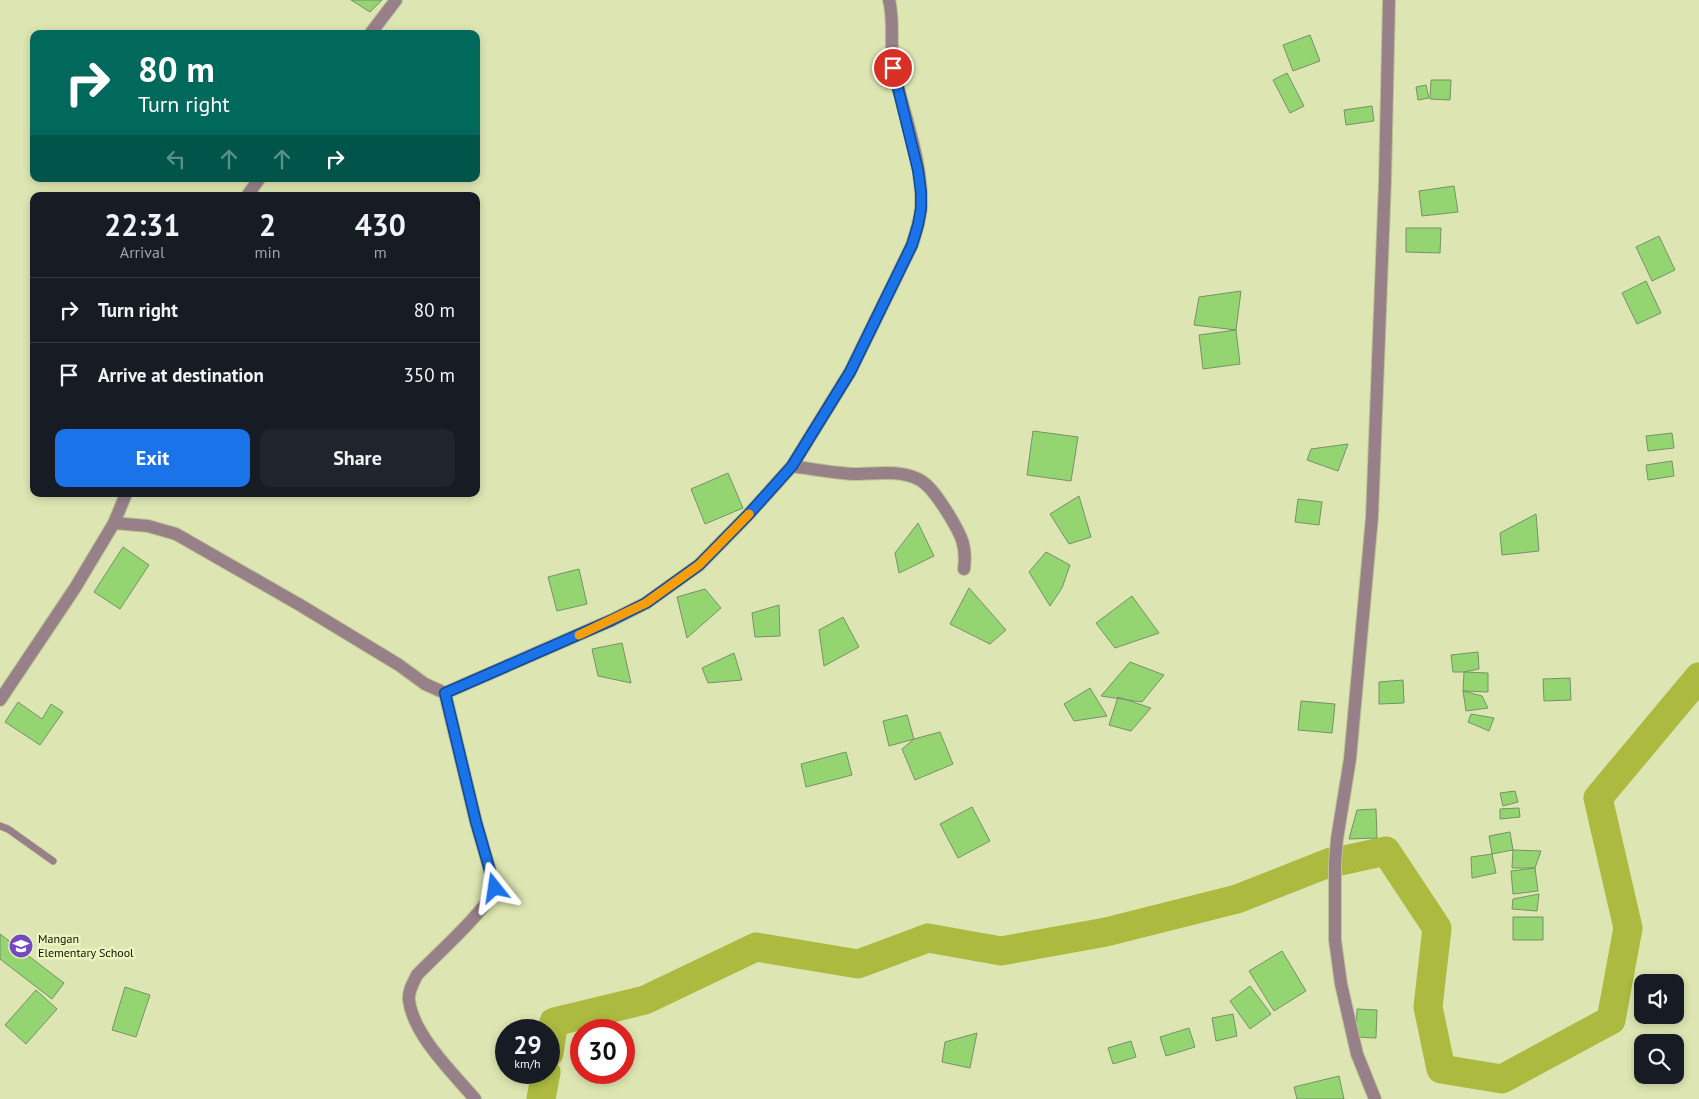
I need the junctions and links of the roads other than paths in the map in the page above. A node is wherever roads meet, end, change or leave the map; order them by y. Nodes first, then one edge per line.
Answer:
1 (396, 0) edge
2 (890, 0) edge
3 (1389, 0) edge
4 (373, 30) edge
5 (792, 466) junction
6 (125, 497) edge
7 (114, 522) junction
8 (964, 569) dead end
9 (445, 693) junction
10 (0, 700) edge
11 (0, 826) edge
12 (54, 861) dead end
13 (475, 1099) edge
14 (1375, 1099) edge

1 - 4 street
2 - 5 street
3 - 14 street
5 - 8 street
5 - 9 street
6 - 7 street
7 - 9 street
7 - 10 street
9 - 13 street
11 - 12 lane

